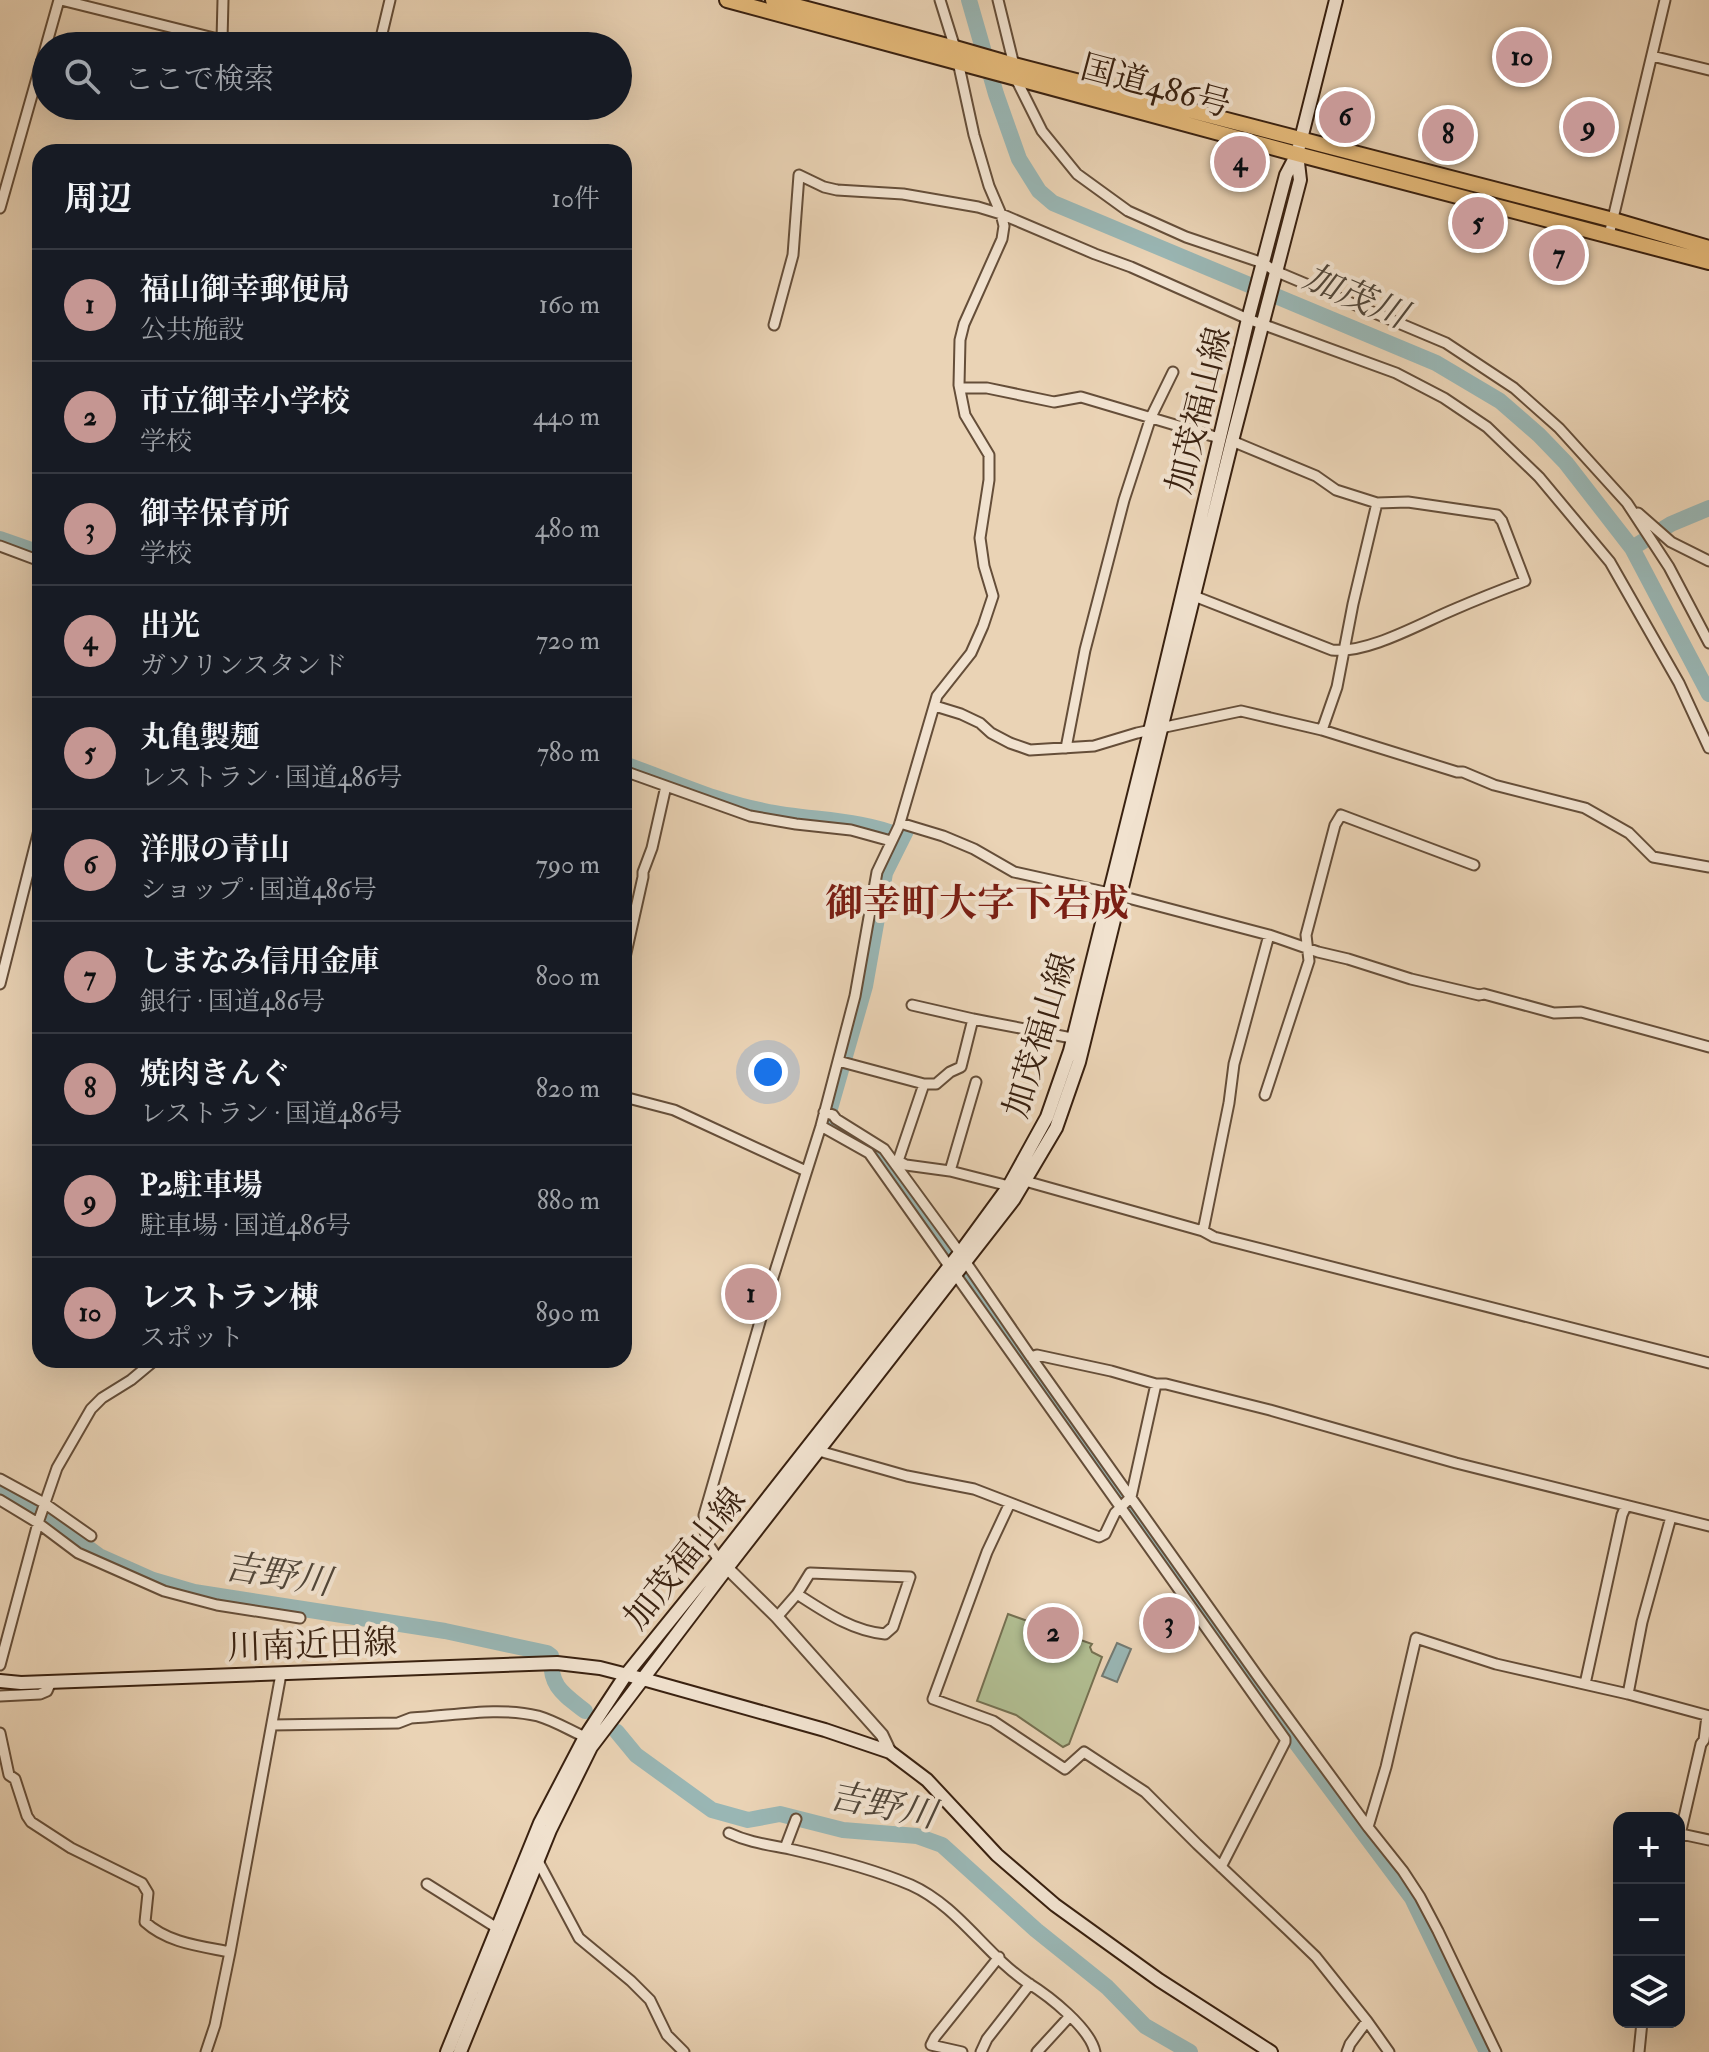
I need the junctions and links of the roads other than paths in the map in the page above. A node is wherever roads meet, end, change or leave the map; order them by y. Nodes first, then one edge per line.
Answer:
1 (60, 0) edge
2 (223, 0) edge
3 (390, 0) edge
4 (727, 0) edge
5 (773, 0) edge
6 (940, 0) edge
7 (998, 0) edge
8 (1336, 0) edge
9 (1665, 0) edge
10 (50, 32) edge
11 (190, 32) edge
12 (222, 32) edge
13 (382, 32) edge
14 (956, 54) junction
15 (1652, 56) junction
16 (1709, 70) edge
17 (1015, 71) junction
18 (32, 95) edge
19 (1299, 147) junction
20 (0, 208) edge
21 (1001, 214) junction
22 (1611, 227) junction
23 (1709, 248) edge
24 (1709, 262) edge
25 (1262, 266) junction
26 (1275, 273) junction
27 (1249, 316) junction
28 (1263, 321) junction
29 (774, 325) dead end
30 (1173, 372) dead end
31 (960, 388) junction
32 (1151, 417) junction
33 (1226, 440) junction
34 (1377, 503) junction
35 (1627, 503) junction
36 (0, 546) edge
37 (32, 558) edge
38 (1709, 561) edge
39 (1194, 596) junction
40 (1709, 643) edge
41 (1345, 651) junction
42 (935, 706) junction
43 (1155, 729) junction
44 (1322, 730) junction
45 (1066, 748) junction
46 (1709, 748) edge
47 (632, 774) edge
48 (666, 786) junction
49 (896, 833) junction
50 (32, 858) edge
51 (1474, 865) dead end
52 (1709, 867) edge
53 (1114, 895) junction
54 (632, 924) edge
55 (1269, 935) junction
56 (1308, 948) junction
57 (0, 984) edge
58 (912, 1005) dead end
59 (973, 1019) junction
60 (1079, 1040) junction
61 (1709, 1047) edge
62 (841, 1062) junction
63 (976, 1082) dead end
64 (924, 1084) junction
65 (1265, 1095) dead end
66 (632, 1099) edge
67 (827, 1113) junction
68 (821, 1126) junction
69 (890, 1164) junction
70 (806, 1171) junction
71 (950, 1171) junction
72 (1025, 1181) junction
73 (1009, 1186) junction
74 (1203, 1231) junction
75 (957, 1264) junction
76 (1031, 1357) junction
77 (1709, 1363) edge
78 (145, 1368) edge
79 (1156, 1384) junction
80 (819, 1451) junction
81 (0, 1479) edge
82 (0, 1500) edge
83 (44, 1503) junction
84 (1010, 1503) junction
85 (1125, 1503) junction
86 (1626, 1506) junction
87 (1671, 1517) junction
88 (38, 1523) junction
89 (1709, 1526) edge
90 (91, 1536) dead end
91 (723, 1564) junction
92 (797, 1594) junction
93 (777, 1617) junction
94 (300, 1618) dead end
95 (0, 1665) edge
96 (281, 1674) junction
97 (625, 1676) junction
98 (643, 1679) junction
99 (0, 1681) edge
100 (51, 1682) junction
101 (1585, 1684) junction
102 (1628, 1694) junction
103 (0, 1696) edge
104 (1708, 1716) edge
105 (272, 1725) junction
106 (0, 1733) edge
107 (585, 1737) junction
108 (890, 1752) junction
109 (1685, 1814) edge
110 (796, 1819) dead end
111 (1368, 1827) junction
112 (729, 1833) dead end
113 (1685, 1837) edge
114 (1709, 1840) edge
115 (785, 1848) junction
116 (538, 1861) junction
117 (1221, 1867) junction
118 (427, 1884) dead end
119 (497, 1928) junction
120 (230, 1952) junction
121 (999, 1957) junction
122 (1030, 1984) junction
123 (1070, 2016) junction
124 (1367, 2021) junction
125 (1641, 2028) edge
126 (206, 2052) edge
127 (447, 2052) edge
128 (460, 2052) edge
129 (684, 2052) edge
130 (962, 2052) edge
131 (981, 2052) edge
132 (1037, 2052) edge
133 (1095, 2052) edge
134 (1271, 2052) edge
135 (1347, 2052) edge
136 (1389, 2052) edge
137 (1496, 2052) edge
138 (1639, 2052) edge

1 - 10 street
1 - 11 street
2 - 12 street
3 - 13 street
4 - 14 highway, 国道486号
5 - 14 highway, 国道486号
6 - 14 street
7 - 17 street
8 - 19 main road, 加茂福山線
9 - 15 street
14 - 17 highway, 国道486号
14 - 21 street
15 - 16 street
15 - 22 street
17 - 19 highway, 国道486号
17 - 25 street
18 - 20 street
19 - 22 highway, 国道486号
19 - 25 main road, 加茂福山線
19 - 26 main road, 加茂福山線
21 - 27 street
21 - 29 street
21 - 31 street
22 - 23 highway, 国道486号
22 - 24 highway, 国道486号
25 - 26 street
25 - 27 main road, 加茂福山線
26 - 28 main road, 加茂福山線
26 - 35 street
27 - 28 street
27 - 33 main road, 加茂福山線
28 - 33 main road, 加茂福山線
28 - 46 street
30 - 32 street
31 - 32 street
31 - 42 street
32 - 33 street
32 - 45 street
33 - 34 street
33 - 39 main road, 加茂福山線
33 - 43 main road, 加茂福山線
34 - 41 street
34 - 41 street
35 - 38 street
35 - 40 street
36 - 37 street
39 - 41 street
39 - 43 main road, 加茂福山線
41 - 44 street
42 - 45 street
42 - 49 street
43 - 44 street
43 - 45 street
43 - 53 main road, 加茂福山線
44 - 52 street
47 - 48 street
48 - 49 street
48 - 54 street
49 - 53 street
49 - 62 street
50 - 57 street
51 - 56 street
53 - 55 street
53 - 60 main road, 加茂福山線
55 - 56 street
55 - 74 street
56 - 61 street
56 - 65 street
58 - 59 street
59 - 60 street
59 - 64 street
60 - 72 main road, 加茂福山線
60 - 73 main road, 加茂福山線
62 - 64 street
62 - 67 street
63 - 71 street
64 - 69 street
66 - 70 street
67 - 68 street
67 - 69 street
68 - 69 street
68 - 70 street
69 - 71 street
69 - 75 street
69 - 75 street
70 - 91 street
71 - 73 street
72 - 73 street
72 - 74 street
72 - 75 main road, 加茂福山線
73 - 75 main road, 加茂福山線
74 - 77 street
75 - 76 street
75 - 80 main road, 加茂福山線
75 - 85 street
75 - 91 main road, 加茂福山線
76 - 79 street
76 - 85 street
78 - 83 street
79 - 85 street
79 - 86 street
80 - 84 street
80 - 91 main road, 加茂福山線
81 - 83 street
82 - 88 street
83 - 88 street
83 - 90 street
84 - 85 street
84 - 117 street
85 - 111 street
85 - 117 street
86 - 87 street
86 - 101 street
87 - 89 street
87 - 102 street
88 - 94 street
88 - 95 street
91 - 93 street
91 - 97 main road, 加茂福山線
91 - 98 main road, 加茂福山線
92 - 92 street
92 - 93 street
93 - 108 street
96 - 97 main road, 川南近田線
96 - 100 main road, 川南近田線
96 - 105 street
97 - 98 main road, 加茂福山線
97 - 107 main road, 加茂福山線
98 - 108 main road, 加茂福山線
98 - 116 main road, 加茂福山線
99 - 100 main road, 川南近田線
100 - 103 street
101 - 102 street
101 - 111 street
102 - 104 street
104 - 109 street
105 - 107 street
105 - 120 street
106 - 120 street
107 - 119 main road, 加茂福山線
108 - 134 main road, 加茂福山線
110 - 115 street
111 - 137 street
112 - 115 street
113 - 114 street
115 - 121 street
116 - 128 main road, 加茂福山線
116 - 129 street
117 - 124 street
118 - 119 street
119 - 127 main road, 加茂福山線
120 - 126 street
121 - 122 street
121 - 130 street
122 - 123 street
122 - 131 street
123 - 132 street
123 - 133 street
124 - 135 street
124 - 136 street
125 - 138 street

